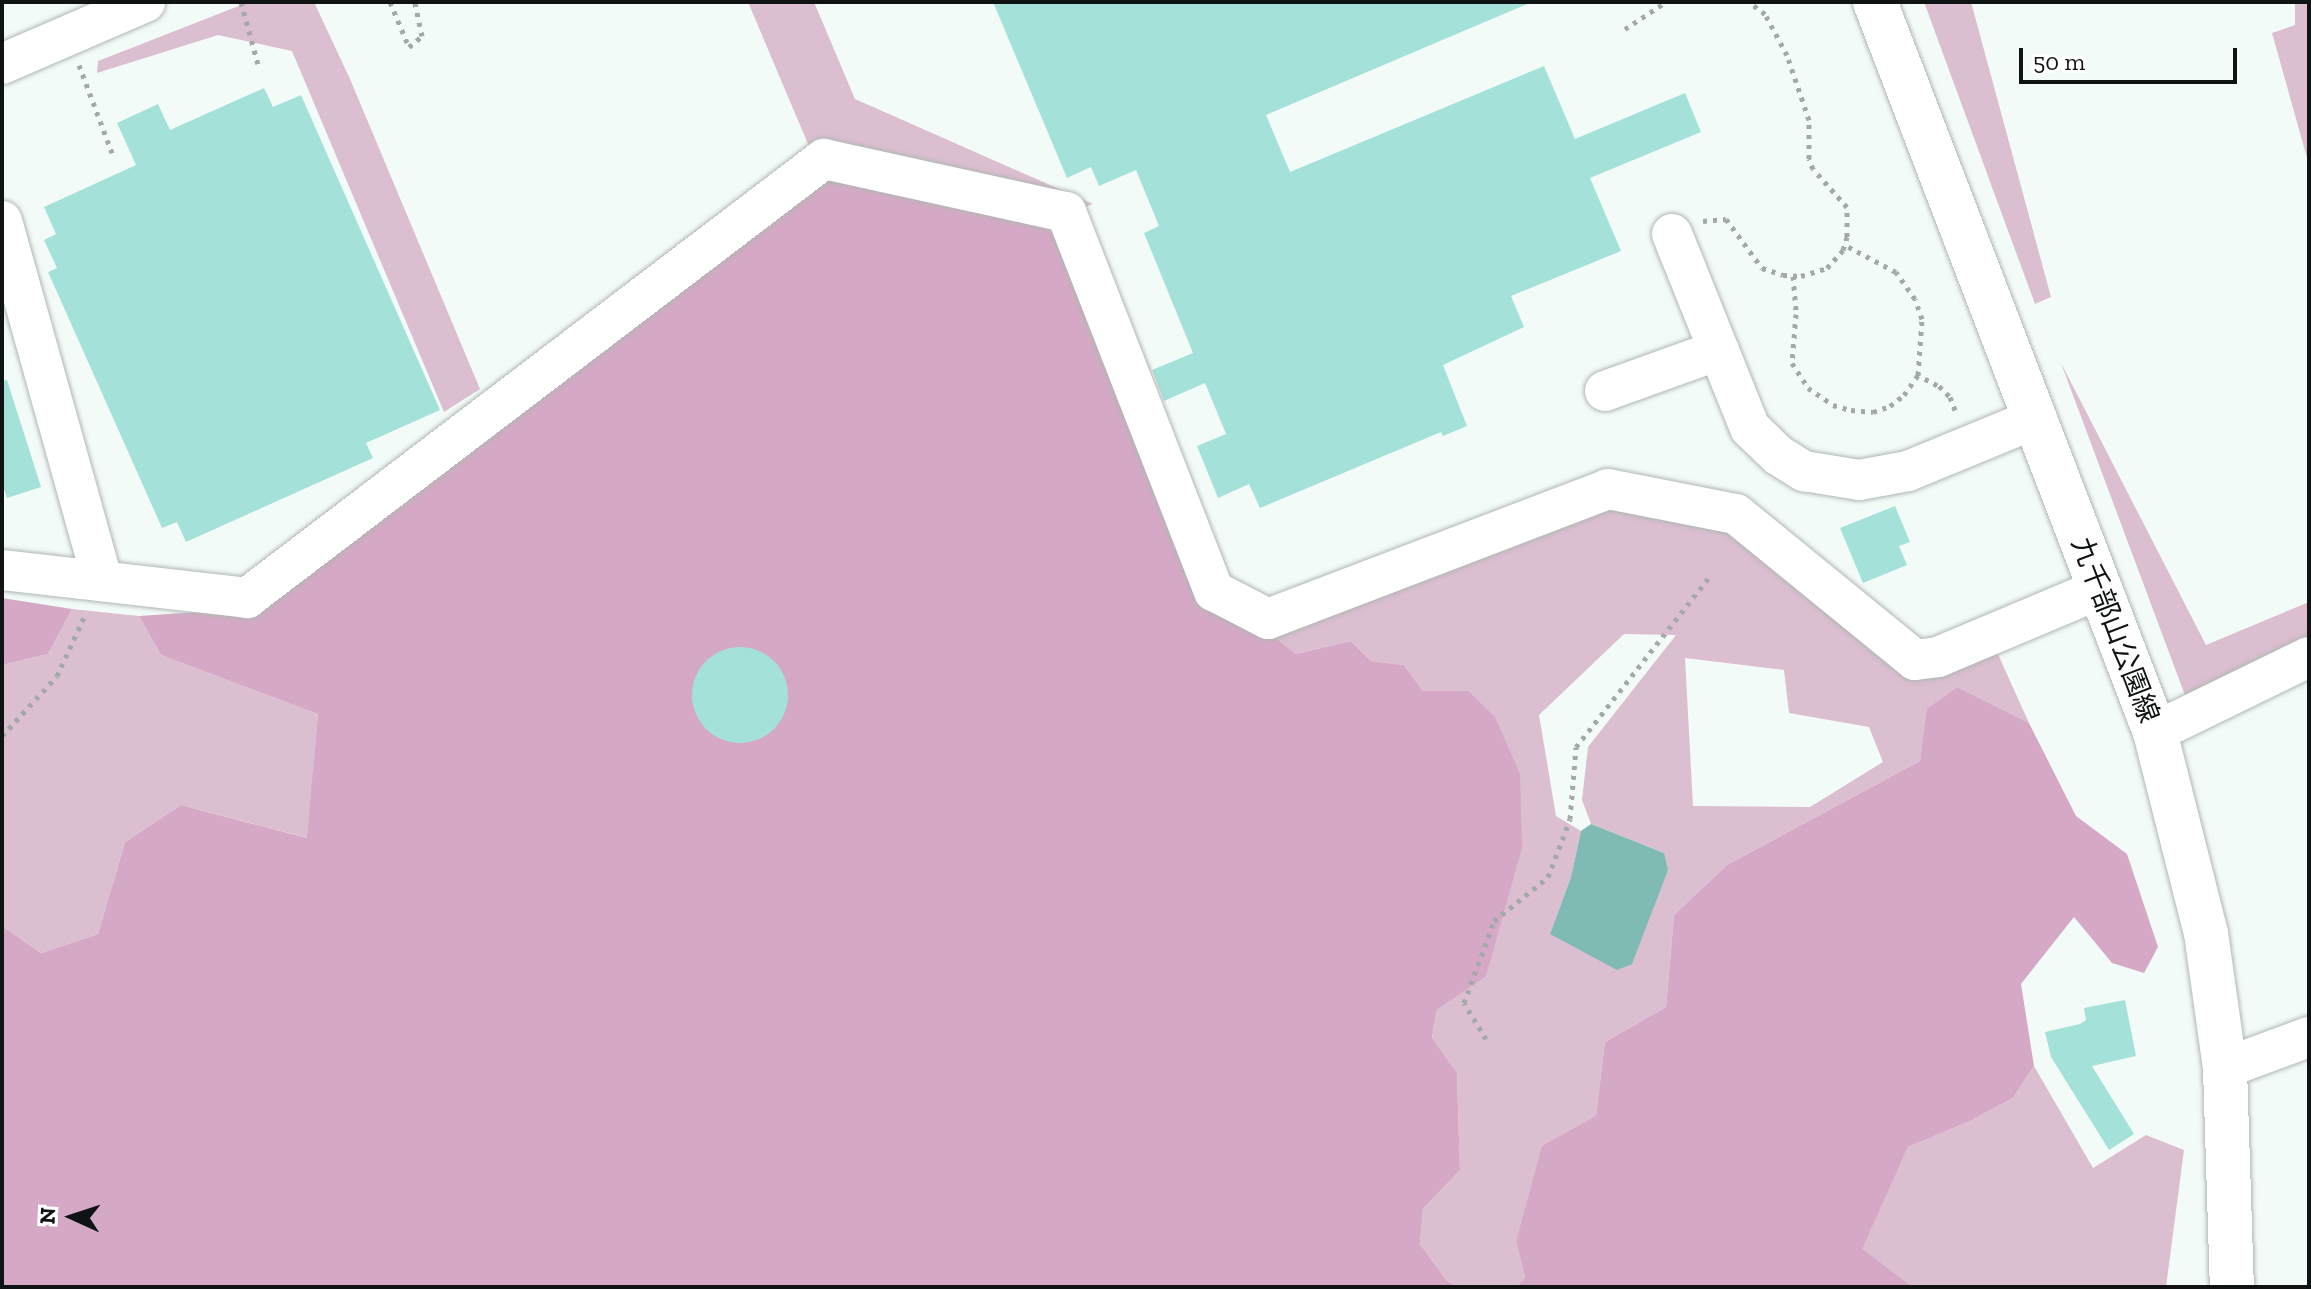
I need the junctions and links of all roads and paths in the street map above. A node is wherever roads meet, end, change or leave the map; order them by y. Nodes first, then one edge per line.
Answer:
1 (145, 2) edge
2 (241, 2) edge
3 (390, 2) edge
4 (415, 2) edge
5 (1666, 2) edge
6 (1875, 2) edge
7 (1753, 3) edge
8 (1625, 29) dead end
9 (2, 64) edge
10 (78, 64) dead end
11 (258, 64) dead end
12 (112, 153) dead end
13 (2, 221) edge
14 (1687, 227) joint
15 (1845, 245) junction
16 (1793, 276) junction
17 (1719, 350) junction
18 (1917, 374) junction
19 (1605, 391) dead end
20 (2034, 419) junction
21 (1968, 446) junction
22 (2, 570) edge
23 (1710, 576) dead end
24 (102, 579) junction
25 (2100, 589) junction
26 (2309, 657) edge
27 (2155, 732) junction
28 (2, 736) edge
29 (2309, 1037) edge
30 (1486, 1039) dead end
31 (2225, 1068) junction
32 (2232, 1287) edge

1 - 9 street
2 - 11 path
3 - 4 path
5 - 8 path
6 - 20 main road, 九千部山公園線
7 - 15 path
10 - 12 path
13 - 24 street
14 - 16 path
14 - 17 street
15 - 16 path
15 - 18 path
16 - 18 path
17 - 19 street
17 - 21 street
18 - 21 path
20 - 21 street
20 - 25 main road, 九千部山公園線
22 - 24 street
23 - 30 path
24 - 25 street
24 - 28 path
25 - 27 main road, 九千部山公園線
26 - 27 street
27 - 31 main road, 九千部山公園線
29 - 31 street
31 - 32 main road, 九千部山公園線

